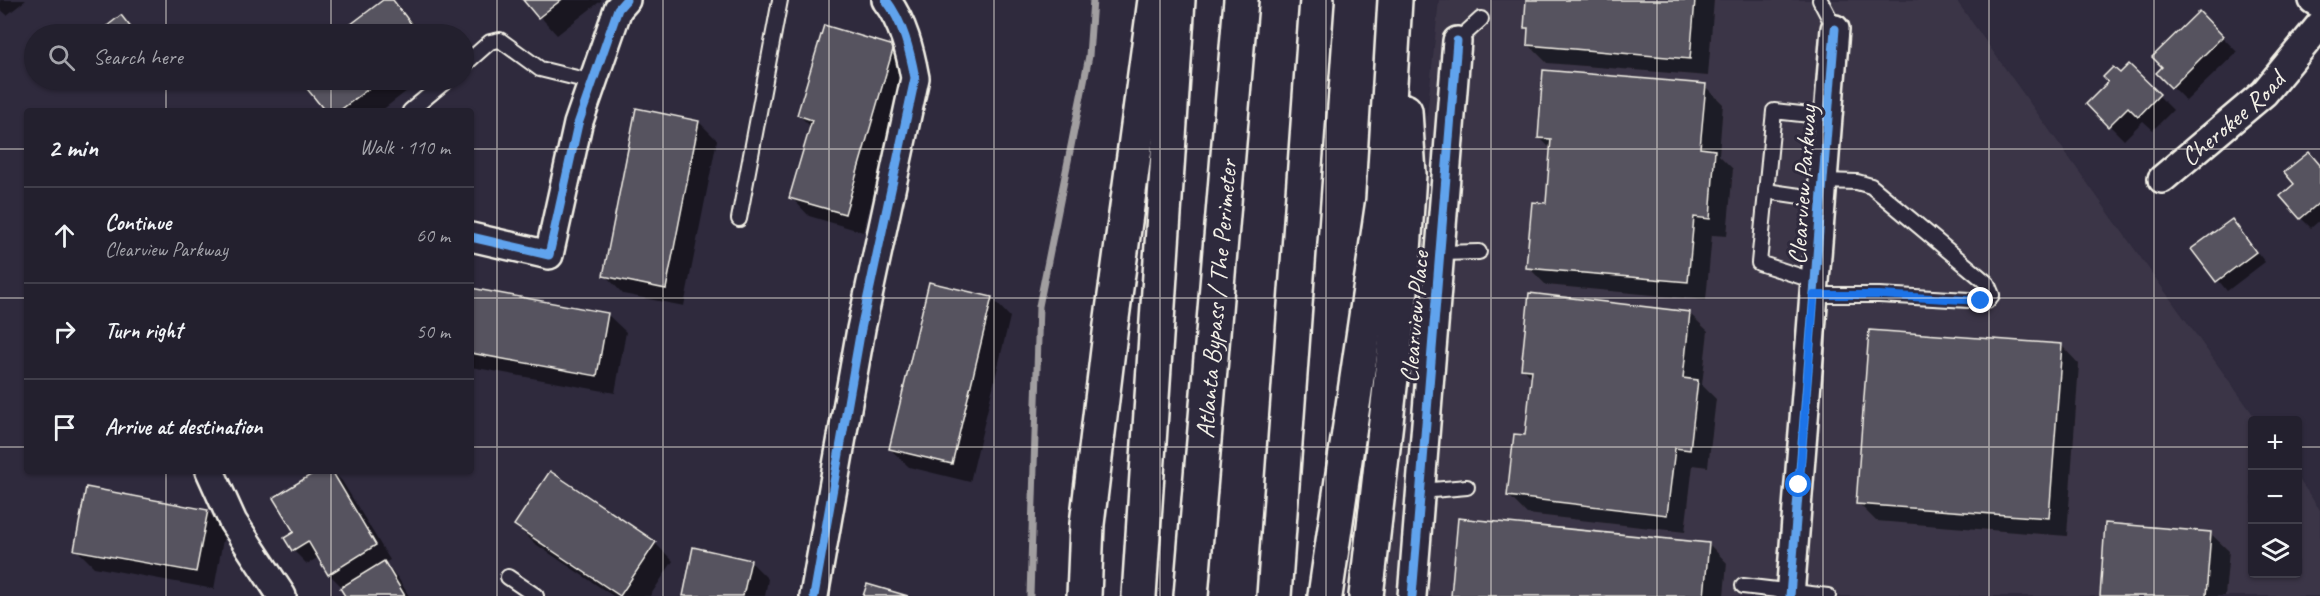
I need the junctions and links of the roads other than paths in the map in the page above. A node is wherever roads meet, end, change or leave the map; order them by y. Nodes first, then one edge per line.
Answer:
1 (626, 0) edge
2 (780, 0) edge
3 (886, 0) edge
4 (1155, 0) edge
5 (1178, 0) edge
6 (1241, 0) edge
7 (1317, 0) edge
8 (1820, 0) edge
9 (2313, 0) edge
10 (2320, 4) edge
11 (1394, 10) edge
12 (1481, 19) dead end
13 (2320, 25) edge
14 (1835, 29) joint
15 (1457, 41) joint
16 (474, 56) edge
17 (592, 82) junction
18 (435, 90) edge
19 (414, 108) edge
20 (1828, 117) junction
21 (2162, 179) dead end
22 (1822, 190) junction
23 (1766, 191) junction
24 (739, 219) dead end
25 (474, 238) edge
26 (1479, 252) dead end
27 (1440, 253) junction
28 (1814, 288) junction
29 (211, 474) edge
30 (1467, 487) dead end
31 (1421, 491) junction
32 (264, 569) junction
33 (508, 577) dead end
34 (1743, 586) dead end
35 (1790, 594) edge
36 (259, 596) edge
37 (282, 596) edge
38 (536, 596) edge
39 (814, 596) edge
40 (1084, 596) edge
41 (1139, 596) edge
42 (1191, 596) edge
43 (1274, 596) edge
44 (1325, 596) edge
45 (1366, 596) edge
46 (1412, 596) edge
47 (1828, 596) edge

1 - 17 street
2 - 24 lane
3 - 39 street
4 - 40 highway
5 - 41 highway
6 - 42 highway, Atlanta Bypass / The Perimeter
7 - 43 highway
8 - 14 lane
9 - 10 street
11 - 44 highway
11 - 45 highway
12 - 15 lane
13 - 21 street, Cherokee Road
14 - 20 street, Clearview Parkway
15 - 27 street, Clearview Place
16 - 17 lane
17 - 25 street
18 - 19 lane
20 - 22 street, Clearview Parkway
20 - 23 lane
22 - 23 lane
22 - 28 street, Clearview Parkway
22 - 28 lane
23 - 28 lane
26 - 27 lane
27 - 31 street, Clearview Place
28 - 35 street, Clearview Parkway
29 - 32 street
30 - 31 lane
31 - 46 street, Clearview Place
32 - 36 street
32 - 37 street
33 - 38 lane
34 - 35 lane
35 - 47 lane

